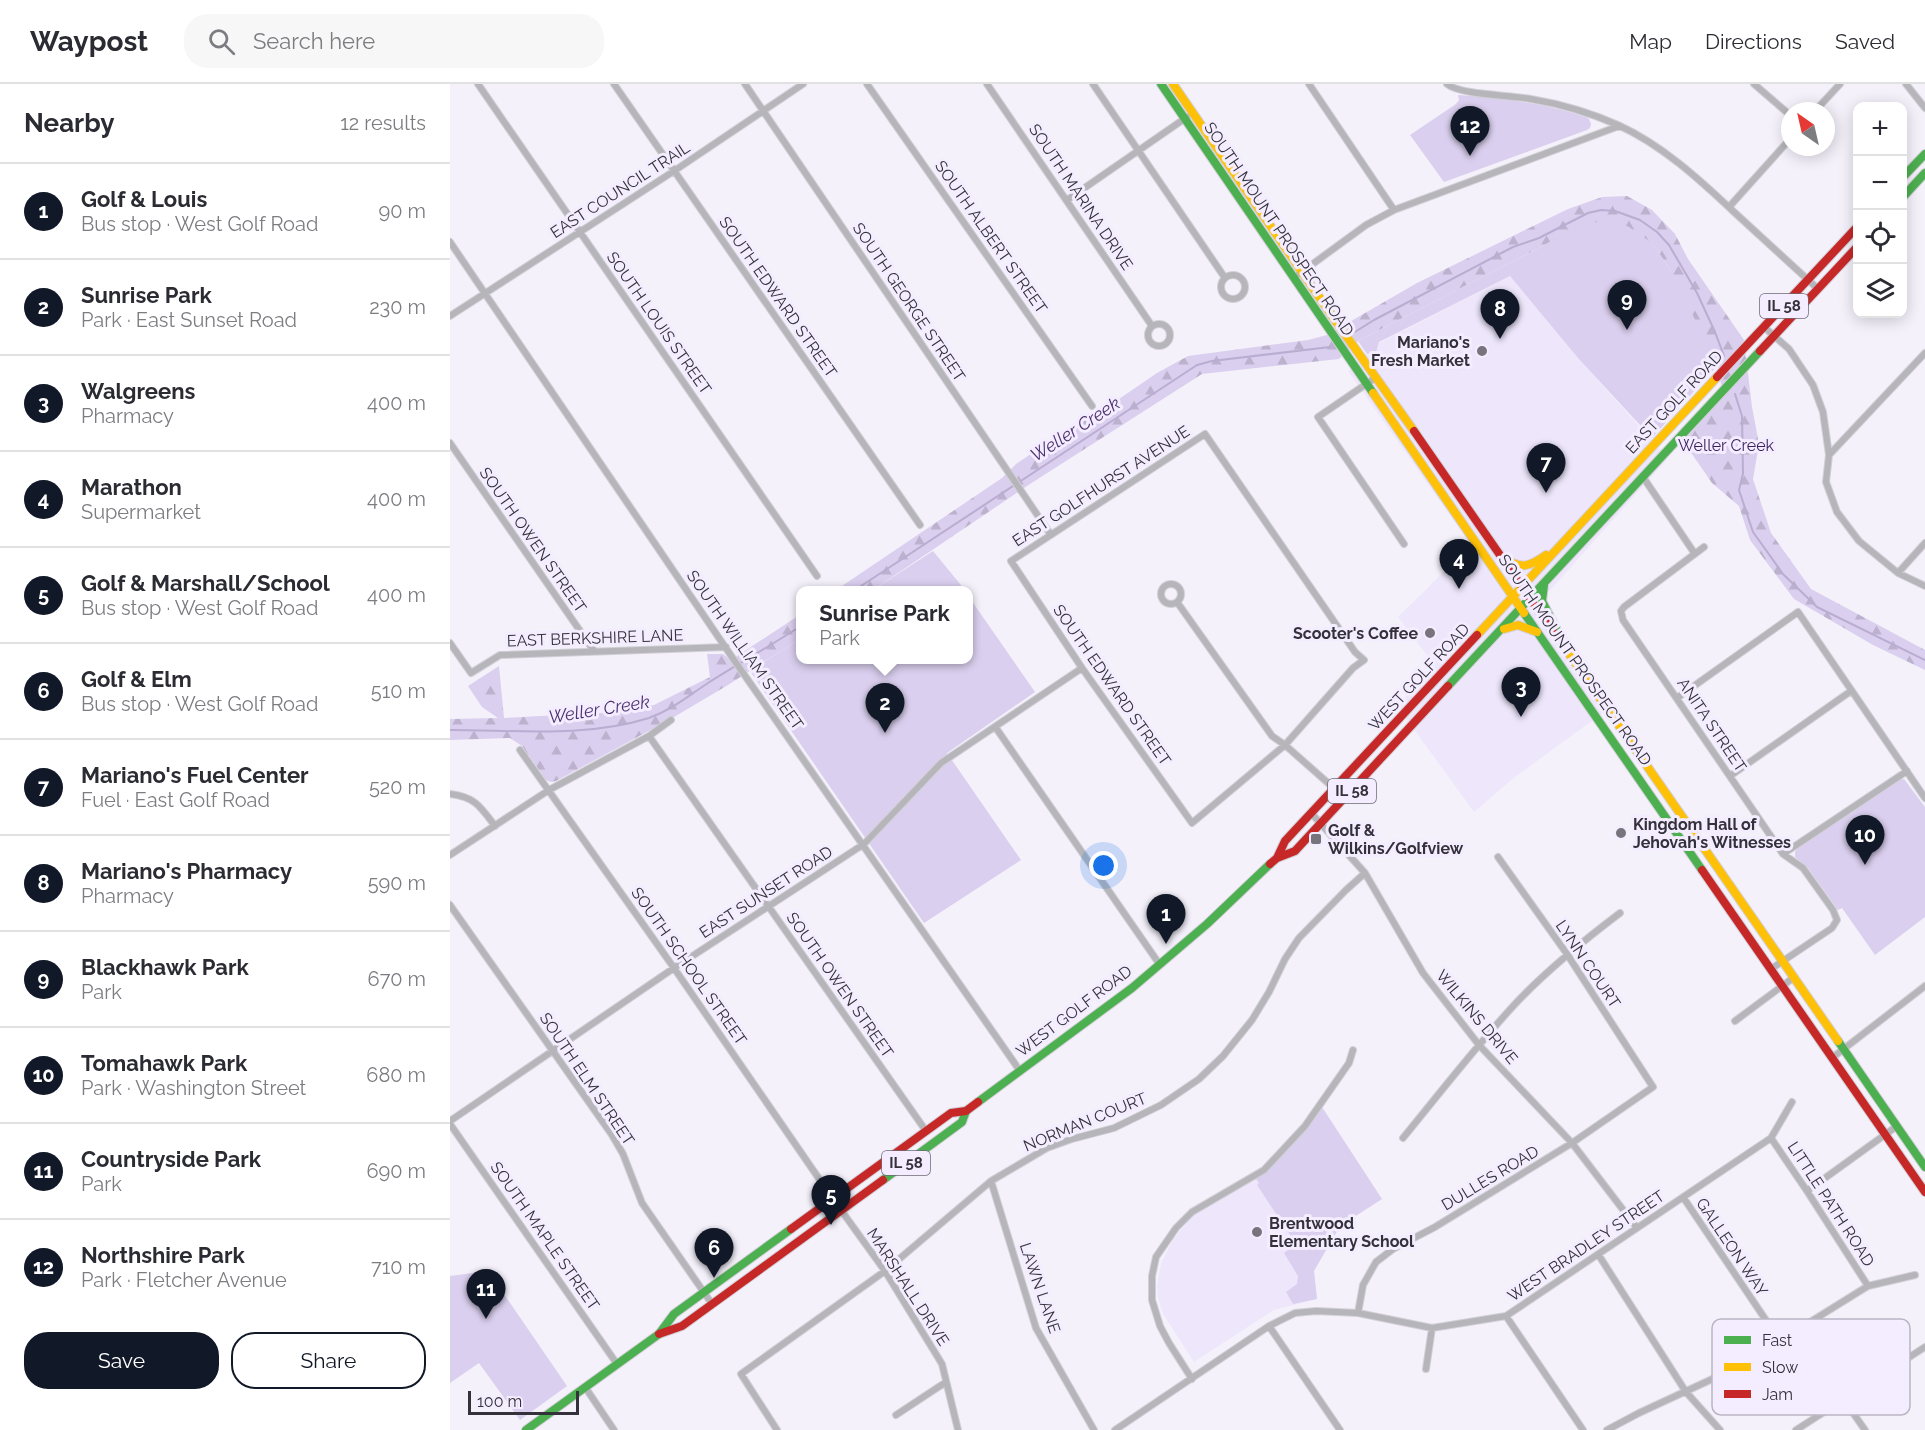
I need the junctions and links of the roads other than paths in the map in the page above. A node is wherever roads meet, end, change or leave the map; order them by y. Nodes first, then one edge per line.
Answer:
1 (478, 84) edge
2 (614, 84) edge
3 (744, 84) edge
4 (803, 84) edge
5 (867, 84) edge
6 (987, 84) edge
7 (1093, 84) edge
8 (1161, 84) edge
9 (1173, 84) edge
10 (1309, 84) edge
11 (1447, 84) edge
12 (1754, 84) edge
13 (1840, 84) edge
14 (1906, 84) edge
15 (1823, 102) edge
16 (1781, 106) edge
17 (1925, 108) edge
18 (763, 112) junction
19 (1189, 115) junction
20 (1619, 126) junction
21 (1781, 149) edge
22 (1138, 150) junction
23 (1924, 157) edge
24 (674, 171) junction
25 (1907, 173) edge
26 (1925, 173) edge
27 (1907, 193) edge
28 (1066, 200) junction
29 (1729, 207) junction
30 (1394, 210) junction
31 (1853, 230) edge
32 (579, 231) junction
33 (450, 242) edge
34 (1853, 250) edge
35 (1298, 275) junction
36 (1225, 278) dead end
37 (1808, 279) junction
38 (1818, 289) junction
39 (485, 294) junction
40 (450, 316) edge
41 (1333, 325) junction
42 (1152, 326) dead end
43 (1764, 327) junction
44 (1774, 336) junction
45 (1925, 353) edge
46 (1376, 378) junction
47 (1367, 384) junction
48 (1092, 406) dead end
49 (450, 443) edge
50 (1829, 454) junction
51 (1643, 477) junction
52 (920, 525) dead end
53 (1051, 535) junction
54 (1925, 543) edge
55 (1404, 544) dead end
56 (1563, 544) junction
57 (1704, 547) dead end
58 (1695, 554) junction
59 (1503, 557) junction
60 (1011, 561) joint
61 (1898, 573) junction
62 (817, 576) dead end
63 (1544, 584) junction
64 (1523, 586) junction
65 (1925, 586) edge
66 (1513, 597) junction
67 (1532, 598) junction
68 (1177, 602) dead end
69 (1521, 609) junction
70 (1502, 630) junction
71 (1537, 632) junction
72 (450, 643) edge
73 (726, 647) junction
74 (594, 651) junction
75 (1568, 652) junction
76 (1082, 668) junction
77 (1851, 691) junction
78 (1677, 698) junction
79 (671, 720) dead end
80 (996, 728) junction
81 (649, 736) junction
82 (1285, 745) junction
83 (520, 750) dead end
84 (1907, 771) junction
85 (1730, 776) junction
86 (1335, 789) junction
87 (549, 790) junction
88 (450, 794) edge
89 (1345, 798) junction
90 (1925, 798) edge
91 (1312, 814) junction
92 (1322, 823) junction
93 (495, 826) junction
94 (864, 844) junction
95 (1784, 854) junction
96 (450, 855) edge
97 (1498, 857) dead end
98 (1277, 858) junction
99 (1365, 873) junction
100 (450, 905) edge
101 (769, 906) junction
102 (1620, 913) dead end
103 (1567, 954) junction
104 (1782, 962) junction
105 (1160, 965) junction
106 (674, 968) junction
107 (1771, 969) junction
108 (1793, 978) junction
109 (1783, 986) junction
110 (1925, 987) edge
111 (1735, 1021) dead end
112 (1479, 1045) junction
113 (1353, 1050) dead end
114 (1843, 1050) junction
115 (553, 1052) junction
116 (1832, 1058) junction
117 (1020, 1071) junction
118 (1653, 1087) joint
119 (1792, 1102) dead end
120 (966, 1111) junction
121 (450, 1122) edge
122 (1897, 1126) junction
123 (926, 1131) junction
124 (1885, 1135) junction
125 (1403, 1138) dead end
126 (1771, 1138) junction
127 (1572, 1143) junction
128 (1925, 1167) edge
129 (991, 1182) junction
130 (1807, 1191) junction
131 (1925, 1192) edge
132 (1683, 1197) junction
133 (833, 1199) junction
134 (841, 1210) junction
135 (1637, 1228) junction
136 (1598, 1254) junction
137 (885, 1271) junction
138 (1915, 1275) dead end
139 (1868, 1286) junction
140 (704, 1292) junction
141 (712, 1304) junction
142 (1358, 1313) junction
143 (1506, 1316) junction
144 (1765, 1319) edge
145 (1815, 1319) edge
146 (1269, 1326) junction
147 (1431, 1328) junction
148 (659, 1334) junction
149 (1925, 1347) edge
150 (1910, 1357) edge
151 (617, 1364) junction
152 (1426, 1369) dead end
153 (1192, 1379) junction
154 (1712, 1380) edge
155 (946, 1382) junction
156 (585, 1387) junction
157 (1686, 1392) junction
158 (896, 1415) dead end
159 (1820, 1415) edge
160 (1854, 1415) edge
161 (526, 1430) edge
162 (614, 1430) edge
163 (777, 1430) edge
164 (958, 1430) edge
165 (1094, 1430) edge
166 (1115, 1430) edge
167 (1340, 1430) edge
168 (1583, 1430) edge
169 (1607, 1430) edge
170 (1720, 1430) edge
171 (1796, 1430) edge
172 (1865, 1430) edge

1 - 32 street, SOUTH LOUIS STREET
2 - 24 street, SOUTH EDWARD STREET
3 - 18 street, SOUTH GEORGE STREET
4 - 18 street, EAST COUNCIL TRAIL
5 - 48 street, SOUTH ALBERT STREET
6 - 28 street, SOUTH MARINA DRIVE
7 - 22 street
8 - 19 main road, SOUTH MOUNT PROSPECT ROAD
9 - 19 main road, SOUTH MOUNT PROSPECT ROAD
10 - 30 street
11 - 20 street
12 - 16 street
13 - 15 street
14 - 17 street
18 - 24 street, EAST COUNCIL TRAIL
18 - 53 street, SOUTH GEORGE STREET
19 - 22 street
19 - 35 main road, SOUTH MOUNT PROSPECT ROAD
20 - 29 street
20 - 30 street
21 - 29 street
22 - 28 street
22 - 36 street
23 - 25 main road
24 - 32 street, EAST COUNCIL TRAIL
24 - 52 street, SOUTH EDWARD STREET
26 - 27 main road
28 - 42 street, SOUTH MARINA DRIVE
29 - 37 street
30 - 35 street
31 - 37 main road, EAST GOLF ROAD / IL 58
32 - 39 street, EAST COUNCIL TRAIL
32 - 62 street, SOUTH LOUIS STREET
33 - 39 street, SOUTH WILLIAM STREET
34 - 38 main road, EAST GOLF ROAD / IL 58
35 - 41 main road, SOUTH MOUNT PROSPECT ROAD
37 - 38 street
37 - 43 main road, EAST GOLF ROAD / IL 58
38 - 44 main road, EAST GOLF ROAD / IL 58
39 - 40 street, EAST COUNCIL TRAIL
39 - 73 street, SOUTH WILLIAM STREET
41 - 46 main road, SOUTH MOUNT PROSPECT ROAD
41 - 47 main road, SOUTH MOUNT PROSPECT ROAD
43 - 44 street
43 - 56 main road, EAST GOLF ROAD / IL 58
44 - 50 street
44 - 51 main road, EAST GOLF ROAD / IL 58
45 - 50 street
46 - 47 street
46 - 59 main road, SOUTH MOUNT PROSPECT ROAD
47 - 55 street
47 - 66 main road, SOUTH MOUNT PROSPECT ROAD
49 - 74 street, SOUTH OWEN STREET
50 - 61 street
51 - 58 street
51 - 63 main road, EAST GOLF ROAD / IL 58
53 - 60 street, EAST GOLFHURST AVENUE
53 - 82 street, EAST GOLFHURST AVENUE
54 - 61 street
56 - 59 main road
56 - 64 main road, EAST GOLF ROAD / IL 58
57 - 58 street
58 - 78 street, ANITA STREET
59 - 64 main road, SOUTH MOUNT PROSPECT ROAD
60 - 76 street, SOUTH EDWARD STREET
61 - 65 street
63 - 67 main road, EAST GOLF ROAD / IL 58
63 - 75 main road
64 - 66 main road, EAST GOLF ROAD / IL 58
64 - 67 main road, SOUTH MOUNT PROSPECT ROAD
66 - 69 main road, SOUTH MOUNT PROSPECT ROAD
66 - 86 main road, WEST GOLF ROAD / IL 58
67 - 69 main road, EAST GOLF ROAD / IL 58
67 - 75 main road, SOUTH MOUNT PROSPECT ROAD
68 - 82 street
69 - 70 main road, WEST GOLF ROAD / IL 58
69 - 71 main road, SOUTH MOUNT PROSPECT ROAD
70 - 71 main road
70 - 89 main road, WEST GOLF ROAD / IL 58
71 - 107 main road, SOUTH MOUNT PROSPECT ROAD
72 - 74 street, EAST BERKSHIRE LANE
73 - 74 street, EAST BERKSHIRE LANE
73 - 94 street, SOUTH WILLIAM STREET
75 - 104 main road, SOUTH MOUNT PROSPECT ROAD
76 - 80 street, EAST SUNSET ROAD
76 - 82 street, SOUTH EDWARD STREET
77 - 78 street
77 - 84 street
77 - 85 street
78 - 85 street, ANITA STREET
79 - 81 street
80 - 94 street, EAST SUNSET ROAD
80 - 105 street
81 - 87 street
81 - 101 street, SOUTH OWEN STREET
82 - 86 street
83 - 87 street, SOUTH SCHOOL STREET
84 - 90 street
84 - 95 street
85 - 95 street, ANITA STREET
86 - 89 street
86 - 91 main road, WEST GOLF ROAD / IL 58
87 - 93 street
87 - 106 street, SOUTH SCHOOL STREET
88 - 93 street
89 - 92 main road, WEST GOLF ROAD / IL 58
91 - 92 street, WILKINS DRIVE
91 - 98 main road, WEST GOLF ROAD / IL 58
92 - 98 main road, WEST GOLF ROAD / IL 58
92 - 99 street, WILKINS DRIVE
93 - 96 street
94 - 101 street, EAST SUNSET ROAD
94 - 117 street, SOUTH WILLIAM STREET
95 - 104 street, ANITA STREET
97 - 103 street, LYNN COURT
98 - 105 main road, WEST GOLF ROAD / IL 58
99 - 112 street, WILKINS DRIVE
99 - 129 street, NORMAN COURT
100 - 115 street, SOUTH ELM STREET
101 - 106 street, EAST SUNSET ROAD
101 - 123 street, SOUTH OWEN STREET
102 - 103 street
103 - 112 street
103 - 118 street, LYNN COURT
104 - 107 street
104 - 108 main road, SOUTH MOUNT PROSPECT ROAD
105 - 117 main road, WEST GOLF ROAD / IL 58
106 - 115 street, EAST SUNSET ROAD
106 - 133 street, SOUTH SCHOOL STREET
107 - 109 main road, SOUTH MOUNT PROSPECT ROAD
108 - 109 street
108 - 114 main road, SOUTH MOUNT PROSPECT ROAD
109 - 111 street
109 - 116 main road, SOUTH MOUNT PROSPECT ROAD
110 - 114 street
112 - 125 street
112 - 127 street, WILKINS DRIVE
113 - 153 street
114 - 116 street
114 - 122 main road, SOUTH MOUNT PROSPECT ROAD
115 - 121 street, EAST SUNSET ROAD
115 - 140 street, SOUTH ELM STREET
116 - 124 main road, SOUTH MOUNT PROSPECT ROAD
117 - 120 main road, WEST GOLF ROAD / IL 58
118 - 127 street, DULLES ROAD
119 - 126 street, WEST BRADLEY STREET
120 - 123 main road, WEST GOLF ROAD / IL 58
120 - 134 main road, WEST GOLF ROAD / IL 58
121 - 151 street, SOUTH MAPLE STREET
122 - 124 street
122 - 128 main road, SOUTH MOUNT PROSPECT ROAD
123 - 133 main road, WEST GOLF ROAD / IL 58
124 - 130 street
124 - 131 main road, SOUTH MOUNT PROSPECT ROAD
126 - 130 street, LITTLE PATH ROAD
126 - 132 street, WEST BRADLEY STREET
127 - 135 street, WILKINS DRIVE
127 - 142 street, DULLES ROAD
129 - 137 street, NORMAN COURT
129 - 165 street, LAWN LANE
130 - 139 street, LITTLE PATH ROAD
132 - 135 street, WEST BRADLEY STREET
132 - 144 street, GALLEON WAY
133 - 134 street, MARSHALL DRIVE
133 - 140 main road, WEST GOLF ROAD / IL 58
134 - 137 street, MARSHALL DRIVE
134 - 141 main road, WEST GOLF ROAD / IL 58
135 - 136 street, WEST BRADLEY STREET
136 - 143 street, WEST BRADLEY STREET
136 - 157 street
137 - 155 street, MARSHALL DRIVE
137 - 163 street, NORMAN COURT
138 - 139 street
139 - 145 street
140 - 141 street, SOUTH ELM STREET
140 - 148 main road, WEST GOLF ROAD / IL 58
141 - 148 main road, WEST GOLF ROAD / IL 58
142 - 146 street
142 - 147 street, WEST BRADLEY STREET
143 - 147 street, WEST BRADLEY STREET
143 - 168 street
146 - 153 street
146 - 167 street
147 - 152 street
148 - 151 main road, WEST GOLF ROAD / IL 58
149 - 150 street
151 - 156 main road, WEST GOLF ROAD / IL 58
153 - 166 street
154 - 157 street
155 - 158 street
155 - 164 street, MARSHALL DRIVE
156 - 161 main road, WEST GOLF ROAD / IL 58
156 - 162 street
157 - 169 street
157 - 170 street
159 - 171 street
160 - 172 street

